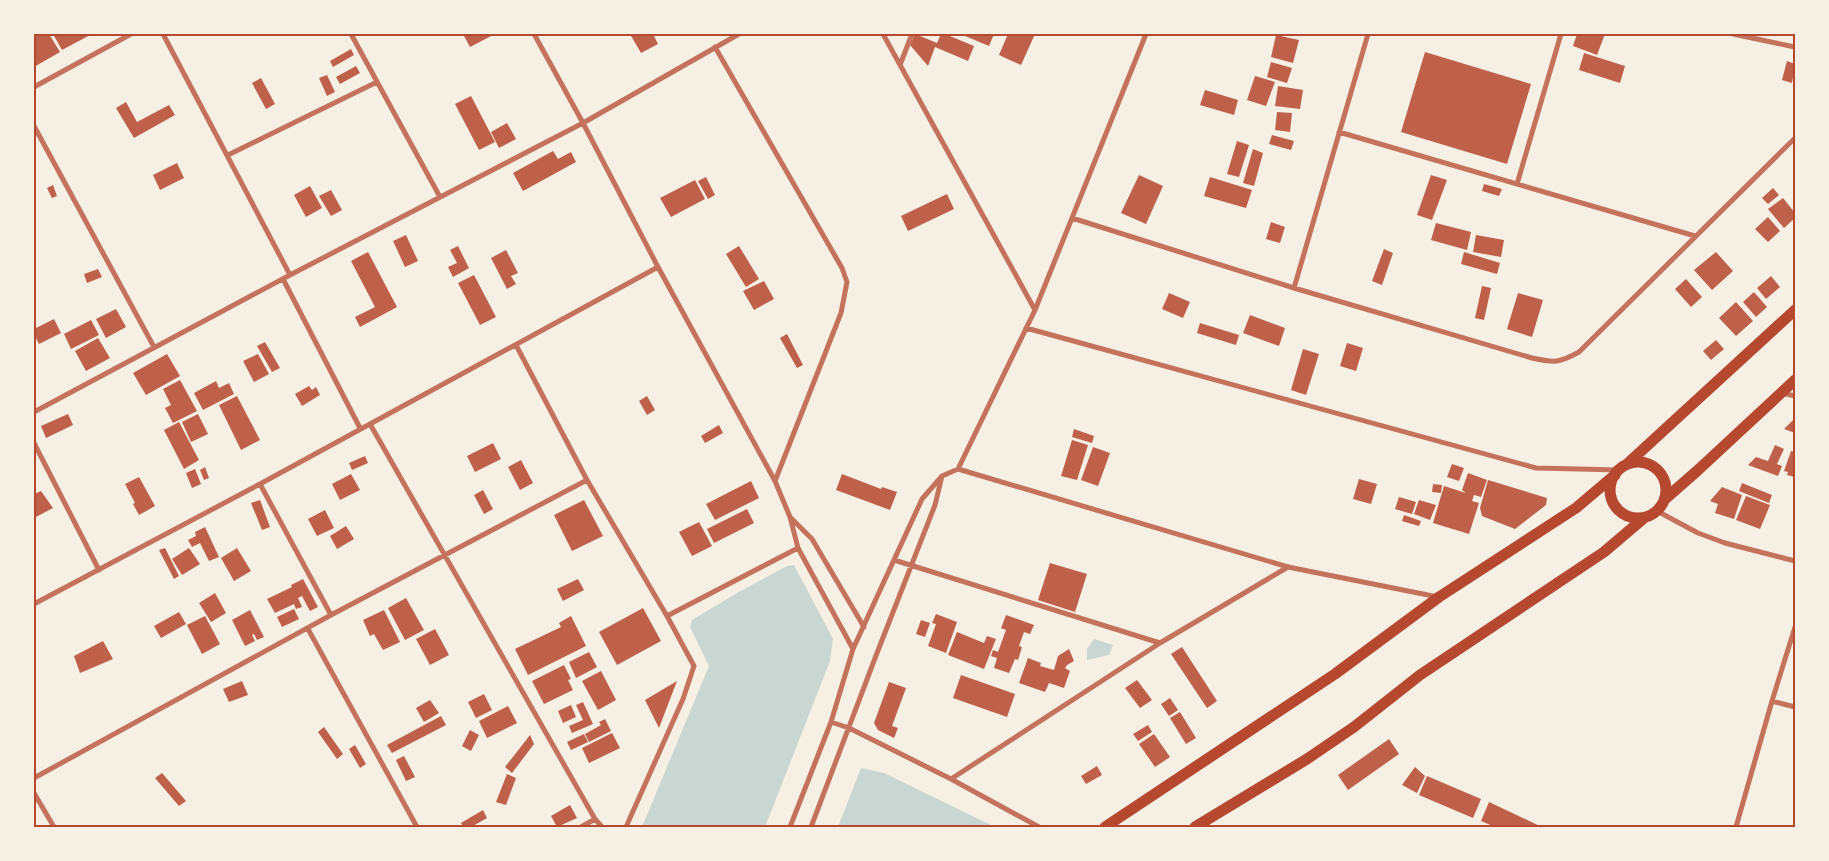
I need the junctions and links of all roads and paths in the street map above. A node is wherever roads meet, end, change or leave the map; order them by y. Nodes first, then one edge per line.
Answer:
1 (131, 34) edge
2 (163, 34) edge
3 (352, 34) edge
4 (534, 34) edge
5 (739, 34) edge
6 (883, 34) edge
7 (912, 34) edge
8 (1146, 34) edge
9 (1368, 34) edge
10 (1561, 34) edge
11 (1733, 34) edge
12 (715, 47) junction
13 (1795, 47) edge
14 (900, 65) junction
15 (377, 82) junction
16 (34, 87) edge
17 (583, 123) junction
18 (34, 126) edge
19 (1340, 132) junction
20 (1795, 138) edge
21 (228, 156) junction
22 (1516, 184) junction
23 (440, 197) junction
24 (1072, 218) junction
25 (1695, 236) junction
26 (658, 266) junction
27 (290, 275) junction
28 (283, 279) junction
29 (1294, 288) junction
30 (1035, 310) junction
31 (1795, 310) edge
32 (1026, 328) junction
33 (516, 345) junction
34 (154, 347) junction
35 (1795, 380) edge
36 (1782, 393) junction
37 (1795, 396) edge
38 (34, 412) edge
39 (370, 424) junction
40 (360, 428) junction
41 (34, 443) edge
42 (958, 469) junction
43 (1620, 470) junction
44 (942, 476) junction
45 (587, 480) junction
46 (775, 482) junction
47 (260, 484) junction
48 (1665, 500) junction
49 (1657, 511) junction
50 (790, 516) junction
51 (1644, 518) junction
52 (798, 548) junction
53 (445, 555) junction
54 (894, 560) junction
55 (1795, 561) edge
56 (911, 566) junction
57 (1288, 567) junction
58 (99, 570) junction
59 (1438, 597) junction
60 (34, 604) edge
61 (331, 615) junction
62 (667, 616) junction
63 (864, 627) junction
64 (1795, 627) edge
65 (308, 629) junction
66 (1160, 644) junction
67 (853, 649) junction
68 (1772, 700) junction
69 (1795, 707) edge
70 (831, 722) junction
71 (849, 728) junction
72 (34, 778) edge
73 (951, 779) junction
74 (34, 793) edge
75 (595, 819) junction
76 (54, 827) edge
77 (417, 827) edge
78 (580, 827) edge
79 (602, 827) edge
80 (626, 827) edge
81 (790, 827) edge
82 (811, 827) edge
83 (1039, 827) edge
84 (1105, 827) edge
85 (1195, 827) edge
86 (1736, 827) edge

1 - 16 street
2 - 21 street
3 - 15 street
4 - 17 street
5 - 12 street
6 - 14 street
7 - 14 street
8 - 24 street
9 - 19 street
10 - 22 street
11 - 13 street
12 - 17 street
12 - 46 street
14 - 30 street
15 - 21 street
15 - 23 street
17 - 23 street
17 - 26 street
18 - 34 street
19 - 22 street
19 - 29 street
20 - 25 street
21 - 27 street
22 - 25 street
23 - 27 street
24 - 29 street
24 - 30 street
25 - 29 street
26 - 33 street
26 - 46 street
27 - 28 street
28 - 34 street
28 - 40 street
30 - 32 street
31 - 43 main road
32 - 42 street
32 - 43 street
33 - 39 street
33 - 45 street
34 - 38 street
35 - 36 main road
36 - 37 street
36 - 48 main road
39 - 40 street
39 - 53 street
40 - 47 street
41 - 58 street
42 - 44 street
42 - 57 street
43 - 48 main road
43 - 51 main road
43 - 59 main road
44 - 54 street
44 - 56 street
45 - 53 street
45 - 62 street
46 - 50 street
47 - 58 street
47 - 61 street
48 - 49 main road
49 - 51 main road
49 - 55 street
50 - 52 street
50 - 63 street
51 - 85 main road
52 - 62 street
52 - 67 street
53 - 61 street
53 - 75 street
54 - 56 street
54 - 63 street
56 - 66 street
56 - 71 street
57 - 59 street
57 - 66 street
58 - 60 street
59 - 84 main road
61 - 65 street
62 - 80 street
63 - 67 street
64 - 68 street
65 - 72 street
65 - 77 street
66 - 73 street
67 - 70 street
68 - 69 street
68 - 86 street
70 - 71 street
70 - 81 street
71 - 73 street
71 - 82 street
73 - 83 street
74 - 76 street
75 - 78 street
75 - 79 street

